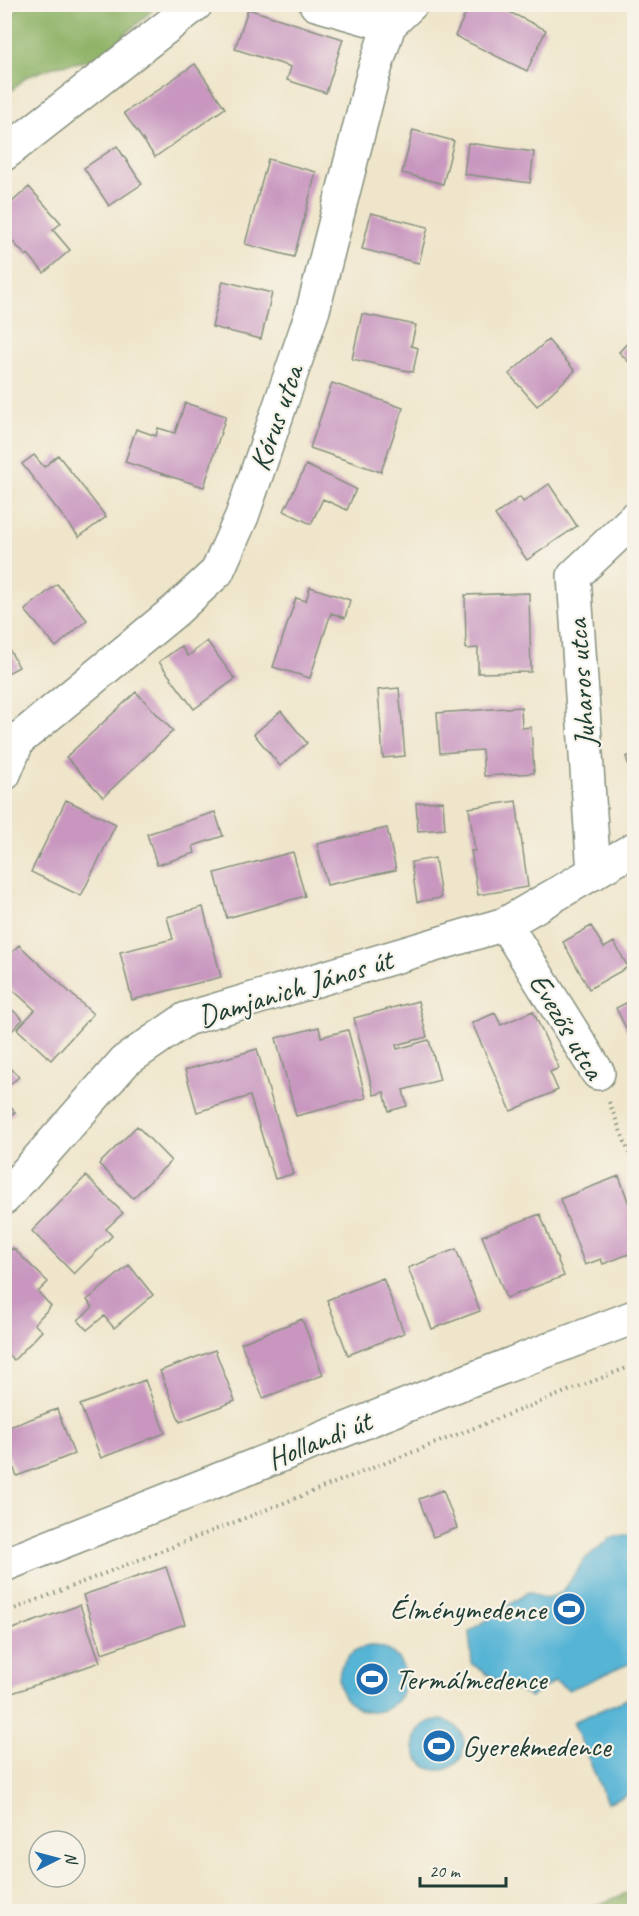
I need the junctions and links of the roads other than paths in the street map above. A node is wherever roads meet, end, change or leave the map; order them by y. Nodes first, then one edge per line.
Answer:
1 (196, 4) edge
2 (316, 4) edge
3 (400, 15) edge
4 (4, 154) edge
5 (634, 519) edge
6 (11, 740) edge
7 (4, 774) edge
8 (634, 849) edge
9 (594, 873) junction
10 (505, 924) junction
11 (598, 1073) road end
12 (4, 1198) edge
13 (634, 1317) edge
14 (4, 1565) edge

1 - 4 street
2 - 3 street
3 - 6 street, Kórus utca
5 - 9 street, Juharos utca
6 - 7 street
8 - 9 street, Damjanich János út
9 - 10 street, Damjanich János út
10 - 11 street, Evezős utca
10 - 12 street, Damjanich János út
13 - 14 street, Hollandi út

